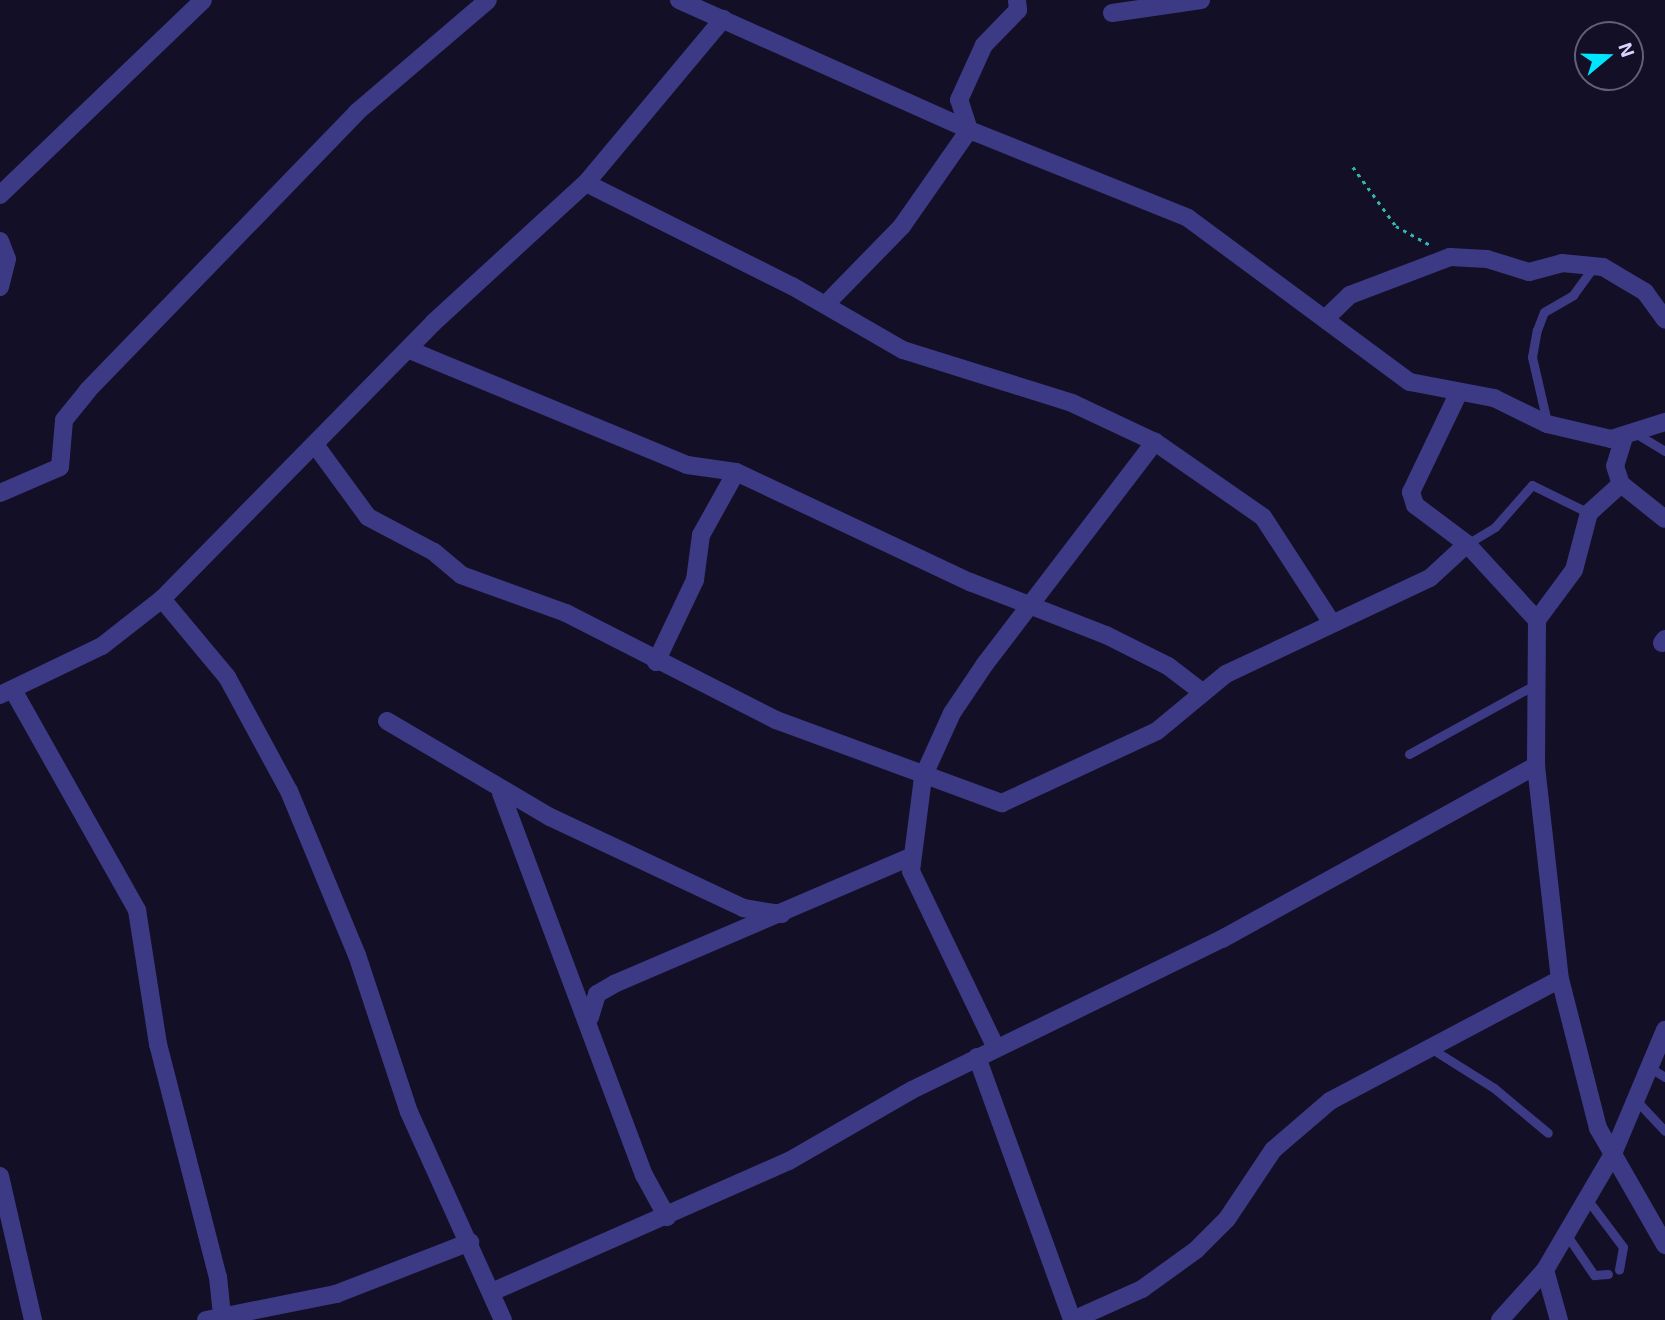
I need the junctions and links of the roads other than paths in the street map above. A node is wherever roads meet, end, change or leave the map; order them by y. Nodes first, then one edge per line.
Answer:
1 (203, 0) edge
2 (488, 0) edge
3 (679, 0) edge
4 (1017, 0) edge
5 (1200, 0) edge
6 (716, 10) edge
7 (1112, 13) dead end
8 (970, 130) junction
9 (586, 183) junction
10 (0, 195) edge
11 (0, 241) edge
12 (1594, 265) junction
13 (0, 287) edge
14 (826, 304) junction
15 (1325, 320) junction
16 (1665, 320) edge
17 (412, 351) junction
18 (1458, 394) junction
19 (1665, 422) edge
20 (1547, 424) junction
21 (1630, 435) junction
22 (1155, 442) junction
23 (316, 446) junction
24 (1665, 451) edge
25 (736, 472) junction
26 (1621, 484) junction
27 (0, 493) edge
28 (1589, 513) junction
29 (1665, 519) edge
30 (1467, 544) junction
31 (162, 598) junction
32 (1028, 605) junction
33 (1330, 620) junction
34 (1537, 620) junction
35 (656, 662) junction
36 (1539, 682) junction
37 (7, 692) edge
38 (1202, 692) junction
39 (387, 721) dead end
40 (1409, 754) dead end
41 (1536, 766) junction
42 (923, 777) junction
43 (501, 793) junction
44 (911, 858) junction
45 (782, 914) junction
46 (1560, 979) junction
47 (590, 1017) junction
48 (1665, 1030) edge
49 (996, 1048) junction
50 (1432, 1049) junction
51 (977, 1057) junction
52 (1648, 1066) junction
53 (1665, 1077) edge
54 (1633, 1097) junction
55 (1665, 1131) edge
56 (1548, 1133) dead end
57 (1612, 1156) junction
58 (0, 1177) edge
59 (1587, 1199) junction
60 (667, 1217) junction
61 (1566, 1234) junction
62 (470, 1242) junction
63 (1665, 1245) edge
64 (1545, 1270) junction
65 (1619, 1270) dead end
66 (1608, 1274) dead end
67 (494, 1291) junction
68 (214, 1318) edge
69 (33, 1320) edge
70 (503, 1320) edge
71 (1073, 1320) edge
72 (1500, 1320) edge
73 (1559, 1320) edge

1 - 10 street
2 - 27 street
3 - 6 street
4 - 8 street
5 - 7 street
6 - 8 street
6 - 9 street
8 - 14 street
8 - 15 street
9 - 14 street
9 - 17 street
11 - 13 street
12 - 15 street
12 - 16 street
12 - 20 lane
14 - 22 street
15 - 18 street
17 - 23 street
17 - 25 street
18 - 20 street
18 - 30 street
19 - 21 street
20 - 21 street
21 - 24 lane
21 - 26 street
22 - 32 street
22 - 33 street
23 - 31 street
23 - 35 street
25 - 32 street
25 - 35 street
26 - 28 street
26 - 29 street
28 - 30 lane
28 - 34 street
30 - 33 street
30 - 34 street
31 - 37 street
31 - 62 street
32 - 38 street
32 - 42 street
33 - 38 street
34 - 36 street
35 - 42 street
36 - 40 lane
36 - 41 street
37 - 68 street
38 - 42 street
39 - 43 street
41 - 46 street
41 - 49 street
42 - 44 street
43 - 45 street
43 - 47 street
44 - 45 street
44 - 49 street
45 - 47 street
46 - 50 street
46 - 57 street
47 - 60 street
48 - 52 street
49 - 51 street
50 - 56 lane
50 - 71 street
51 - 60 street
51 - 71 street
52 - 53 lane
52 - 54 street
54 - 55 lane
54 - 57 street
57 - 59 street
57 - 63 street
58 - 69 street
59 - 61 street
59 - 65 lane
60 - 67 street
61 - 64 street
61 - 66 lane
62 - 67 street
62 - 68 street
64 - 72 street
64 - 73 street
67 - 70 street

